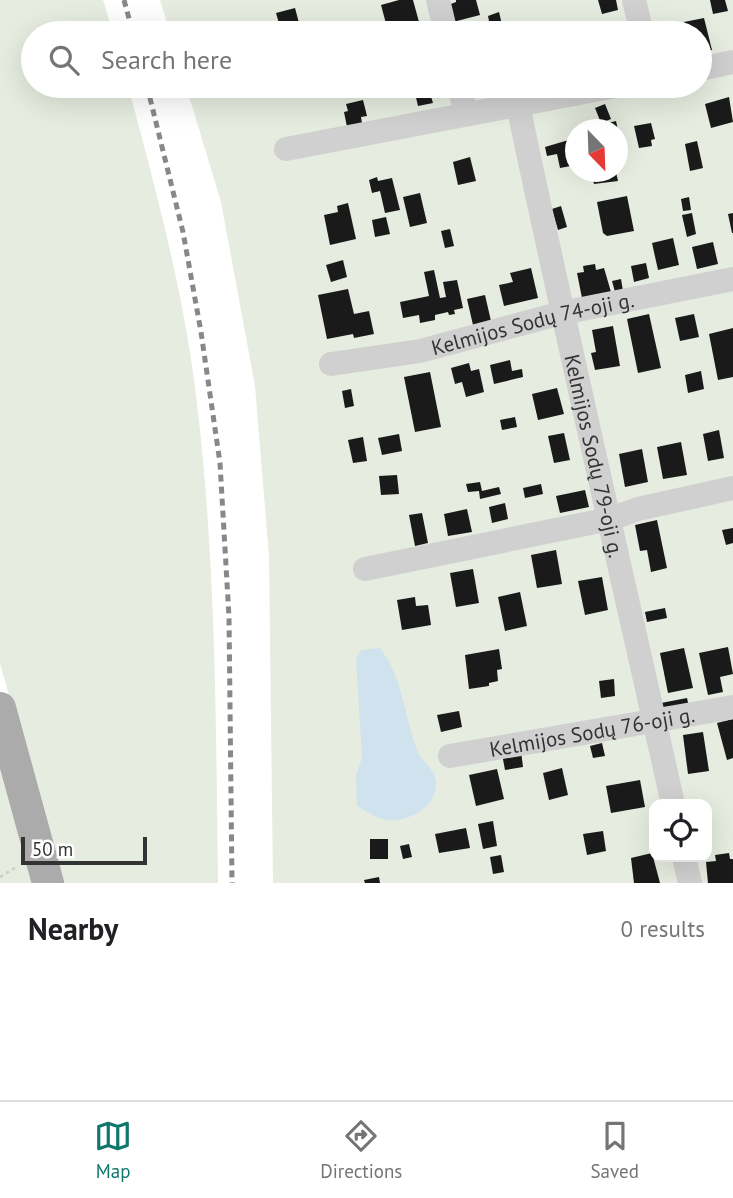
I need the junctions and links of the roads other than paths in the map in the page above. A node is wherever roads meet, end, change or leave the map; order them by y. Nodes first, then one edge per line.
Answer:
1 (438, 0) edge
2 (634, 0) edge
3 (443, 21) edge
4 (639, 21) edge
5 (733, 62) edge
6 (712, 66) edge
7 (462, 98) edge
8 (554, 98) edge
9 (518, 105) junction
10 (466, 113) junction
11 (286, 149) dead end
12 (733, 279) edge
13 (562, 313) junction
14 (331, 364) dead end
15 (733, 488) edge
16 (610, 519) junction
17 (365, 569) dead end
18 (733, 707) edge
19 (0, 708) edge
20 (655, 722) junction
21 (450, 756) dead end
22 (672, 799) edge
23 (685, 862) edge
24 (48, 883) edge
25 (690, 883) edge

1 - 3 street
2 - 4 street
5 - 6 street
7 - 10 street
8 - 9 street
9 - 10 street
9 - 13 street, Kelmijos Sodų 79-oji g.
10 - 11 street
12 - 13 street, Kelmijos Sodų 74-oji g.
13 - 14 street, Kelmijos Sodų 74-oji g.
13 - 16 street, Kelmijos Sodų 79-oji g.
15 - 16 street
16 - 17 street
16 - 20 street, Kelmijos Sodų 79-oji g.
18 - 20 street, Kelmijos Sodų 76-oji g.
19 - 24 main road
20 - 21 street, Kelmijos Sodų 76-oji g.
20 - 22 street, Kelmijos Sodų 79-oji g.
23 - 25 street

